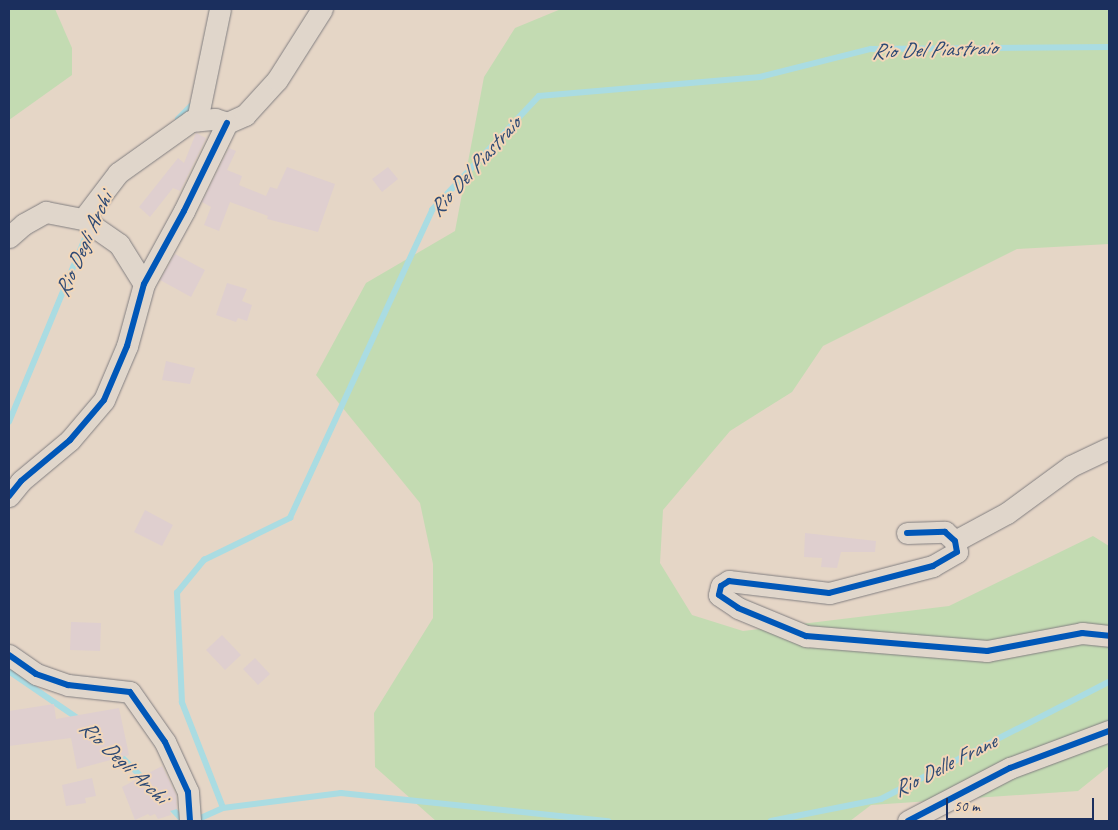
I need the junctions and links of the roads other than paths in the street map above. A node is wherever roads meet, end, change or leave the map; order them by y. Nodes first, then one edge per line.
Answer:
1 (220, 9) edge
2 (322, 9) edge
3 (197, 120) junction
4 (227, 123) junction
5 (83, 219) junction
6 (9, 237) edge
7 (144, 284) junction
8 (1109, 448) edge
9 (9, 496) edge
10 (907, 533) dead end
11 (955, 541) junction
12 (1109, 636) edge
13 (9, 655) edge
14 (1109, 731) edge
15 (190, 821) edge
16 (908, 821) edge

1 - 3 street
2 - 4 street
3 - 4 street
3 - 5 street
4 - 7 street
5 - 6 street
5 - 7 street
7 - 9 street
8 - 11 street
10 - 11 street
11 - 12 street
13 - 15 street
14 - 16 street

